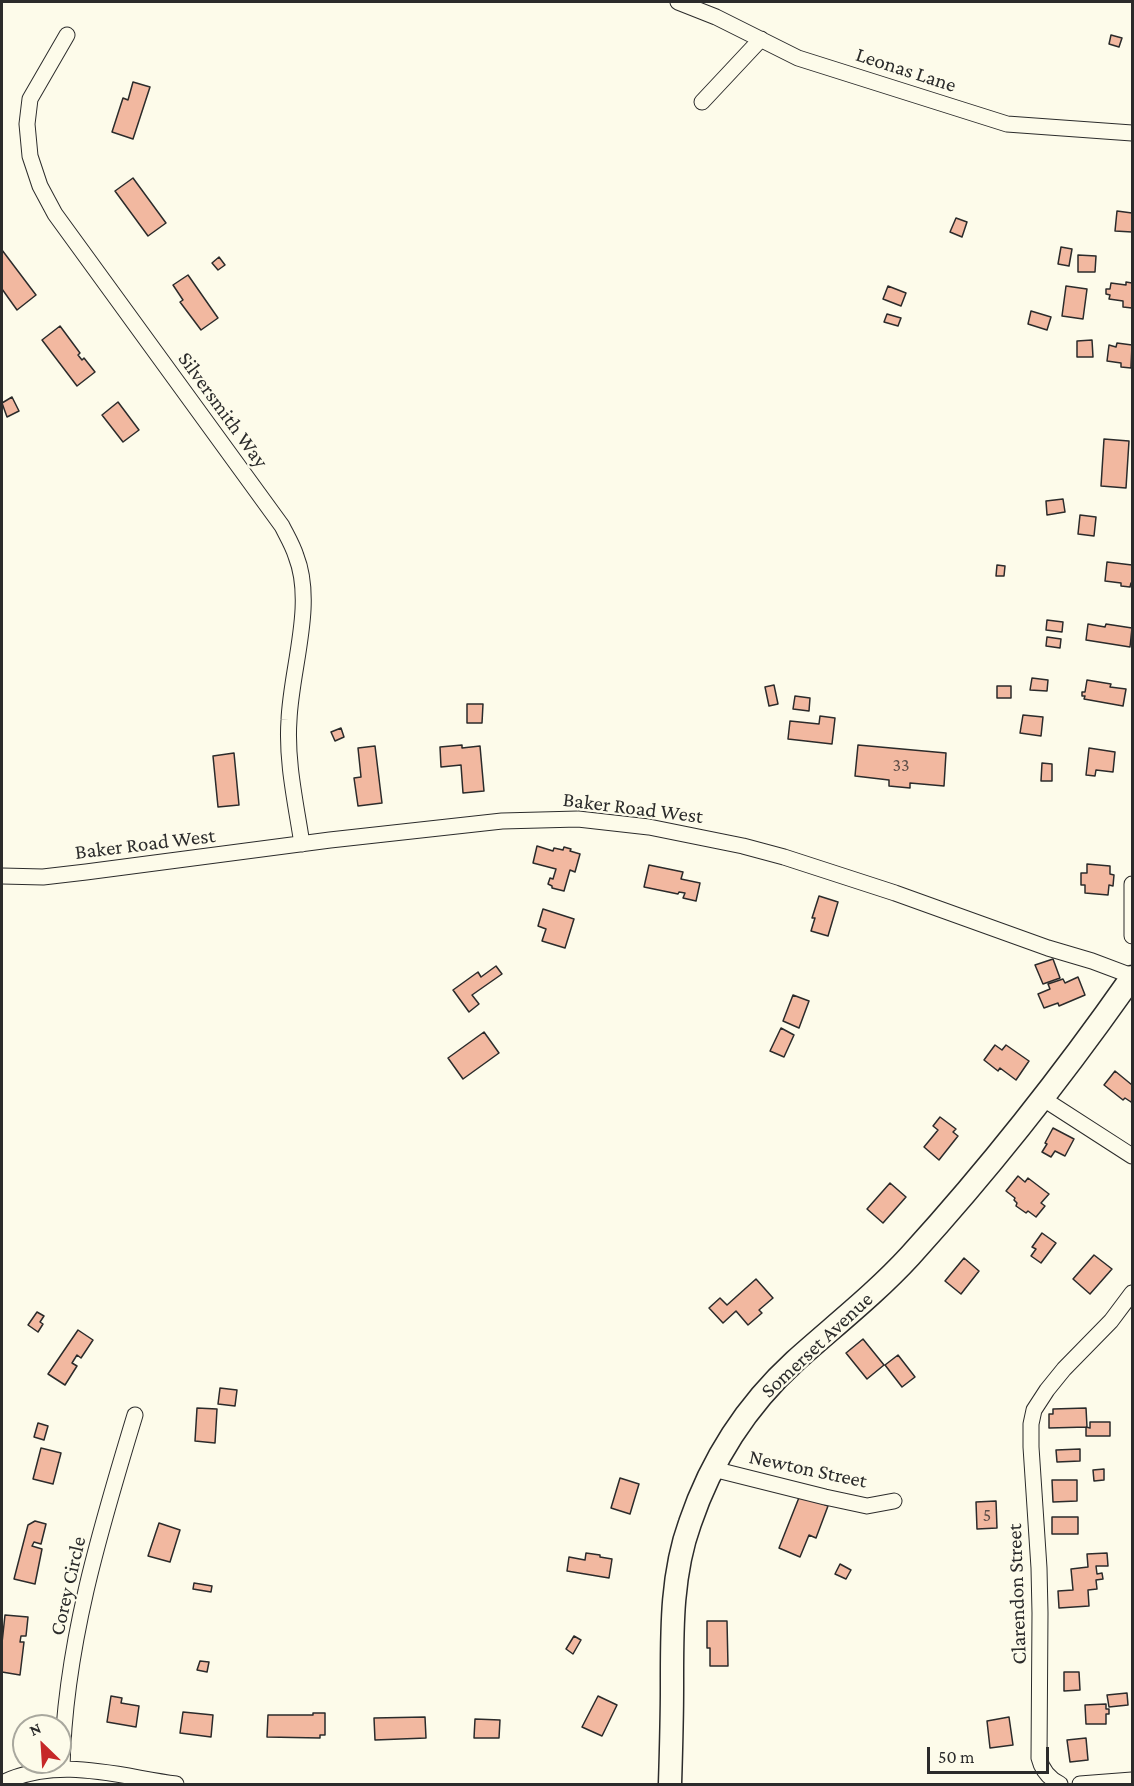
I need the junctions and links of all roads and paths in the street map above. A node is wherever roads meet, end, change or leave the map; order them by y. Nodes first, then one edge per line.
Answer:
1 (678, 2) edge
2 (67, 35) dead end
3 (761, 39) junction
4 (702, 102) dead end
5 (1132, 133) edge
6 (302, 844) junction
7 (2, 876) edge
8 (1132, 884) edge
9 (1132, 936) edge
10 (1132, 977) edge
11 (1042, 1098) junction
12 (1132, 1156) edge
13 (1132, 1293) edge
14 (135, 1416) dead end
15 (713, 1469) junction
16 (894, 1501) dead end
17 (64, 1714) edge
18 (72, 1770) edge
19 (28, 1774) edge
20 (1054, 1780) edge
21 (1132, 1780) edge
22 (2, 1783) edge
23 (176, 1785) edge
24 (670, 1785) edge
25 (1080, 1785) edge

1 - 3 street, Leonas Lane
2 - 6 street, Silversmith Way
3 - 4 street
3 - 5 street, Leonas Lane
6 - 7 street, Baker Road West
6 - 10 street, Baker Road West
8 - 9 street
10 - 11 main road, Somerset Avenue
11 - 12 street
11 - 15 main road, Somerset Avenue
13 - 20 street, Clarendon Street
14 - 17 street, Corey Circle
15 - 16 street, Newton Street
15 - 24 main road, Somerset Avenue
18 - 23 street
19 - 22 street
21 - 25 street

